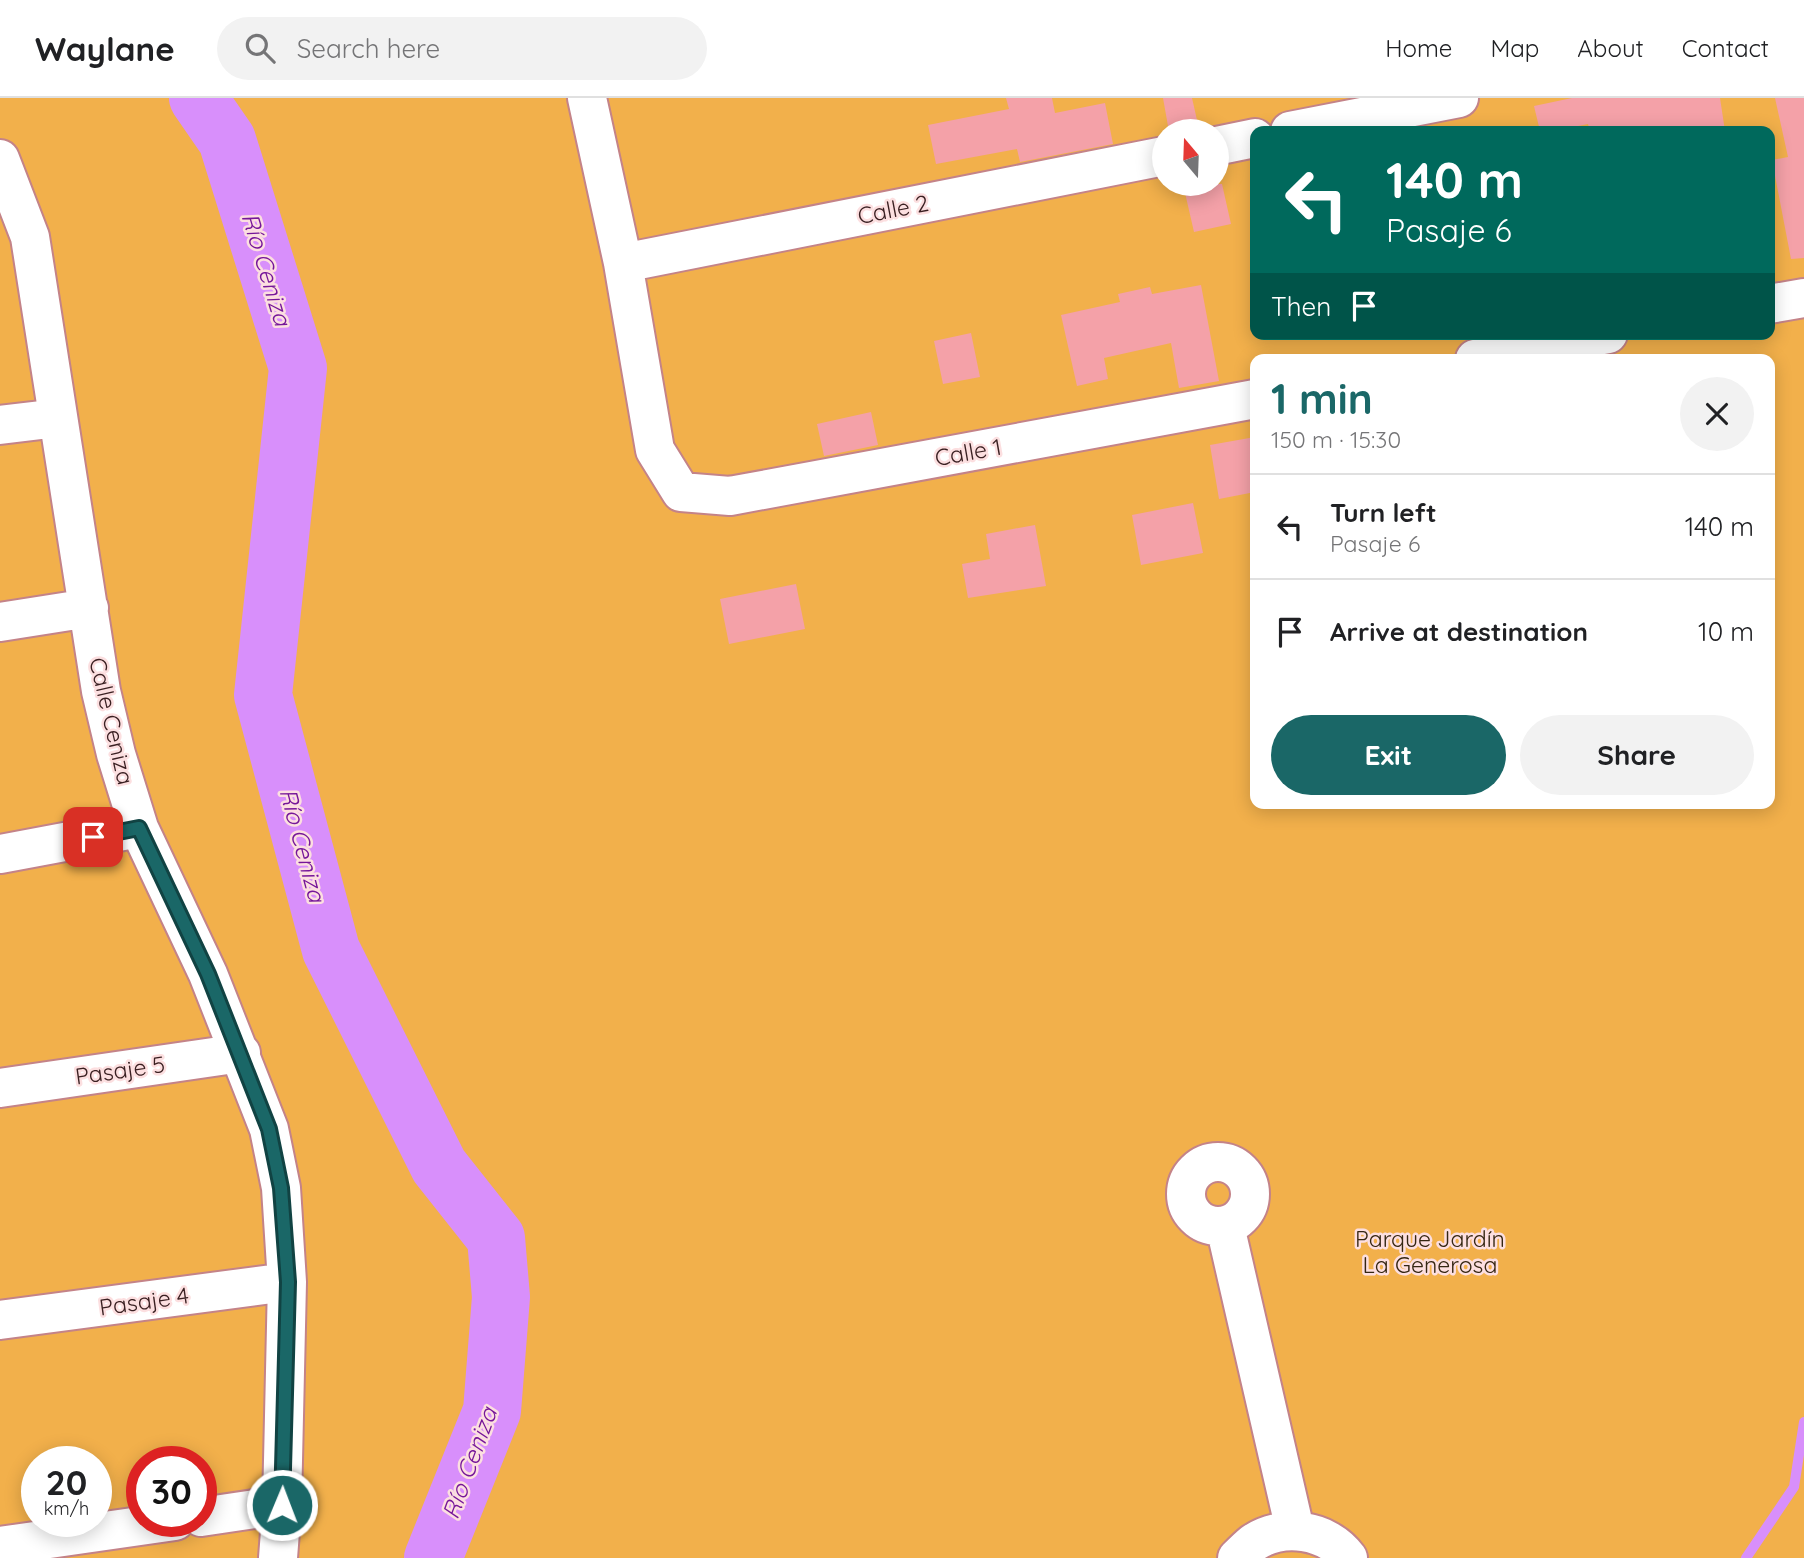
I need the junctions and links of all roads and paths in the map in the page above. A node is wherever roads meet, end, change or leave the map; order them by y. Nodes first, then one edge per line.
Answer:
1 (587, 98) edge
2 (1459, 98) edge
3 (1316, 126) edge
4 (1250, 139) edge
5 (1229, 143) edge
6 (1152, 158) edge
7 (0, 159) edge
8 (8, 199) edge
9 (623, 262) junction
10 (1804, 298) edge
11 (1775, 303) edge
12 (1576, 340) edge
13 (1502, 354) edge
14 (1250, 400) edge
15 (58, 418) junction
16 (0, 425) edge
17 (89, 608) junction
18 (0, 622) edge
19 (139, 828) junction
20 (0, 854) edge
21 (241, 1053) junction
22 (0, 1087) edge
23 (1225, 1226) dead end
24 (288, 1282) junction
25 (0, 1320) edge
26 (282, 1505) junction
27 (217, 1515) edge
28 (126, 1528) edge
29 (1295, 1530) junction
30 (0, 1546) edge
31 (278, 1558) edge
32 (1237, 1558) edge
33 (1348, 1558) edge

1 - 9 street
2 - 3 street
4 - 5 street
6 - 9 street, Calle 2
7 - 8 street, Calle Ceniza
8 - 15 street, Calle Ceniza
9 - 14 street, Calle 1
10 - 11 street
12 - 13 street
15 - 16 street
15 - 17 street, Calle Ceniza
17 - 18 street
17 - 19 street, Calle Ceniza
19 - 20 street
19 - 21 street, Calle Ceniza
21 - 22 street, Pasaje 5
21 - 24 street, Calle Ceniza
23 - 29 street
24 - 25 street, Pasaje 4
24 - 26 street, Calle Ceniza
26 - 27 street
26 - 31 street, Calle Ceniza
28 - 30 street
29 - 32 street
29 - 33 street

